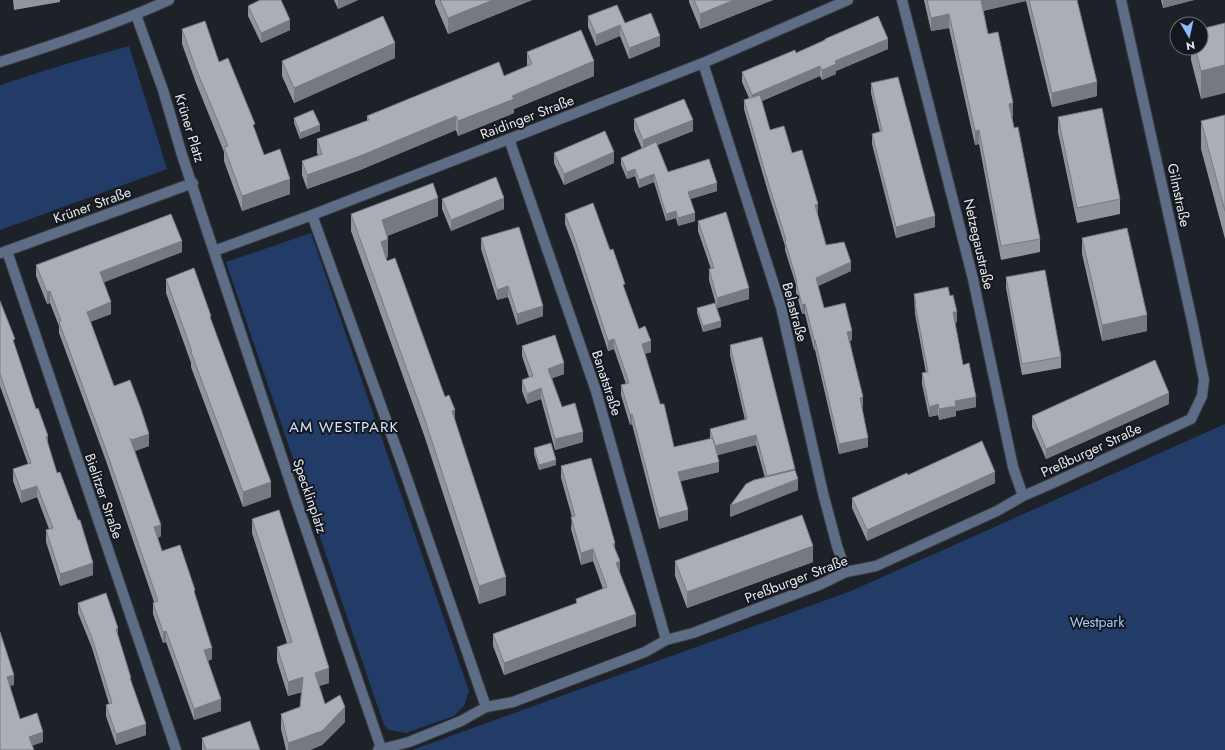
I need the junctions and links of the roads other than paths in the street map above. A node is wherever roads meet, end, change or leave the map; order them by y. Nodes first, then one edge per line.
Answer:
1 (169, 0) edge
2 (848, 0) edge
3 (902, 0) edge
4 (1121, 0) edge
5 (136, 15) junction
6 (0, 62) edge
7 (702, 62) junction
8 (509, 139) junction
9 (193, 183) junction
10 (312, 215) junction
11 (214, 251) junction
12 (3, 252) edge
13 (1202, 396) joint
14 (1023, 496) junction
15 (846, 572) junction
16 (666, 640) junction
17 (486, 707) junction
18 (379, 749) edge
19 (176, 750) edge

1 - 5 street
2 - 7 street, Raidinger Straße
3 - 14 street, Netzegaustraße
4 - 13 street, Gilmstraße
5 - 6 street
5 - 9 street, Krüner Platz
7 - 8 street, Raidinger Straße
7 - 15 street, Belastraße
8 - 10 street, Raidinger Straße
8 - 16 street, Banatstraße
9 - 11 street, Krüner Platz
9 - 12 street, Krüner Straße
10 - 11 street, Raidinger Straße
10 - 17 street
11 - 18 street, Specklinplatz
12 - 19 street, Bielitzer Straße
13 - 14 street, Preßburger Straße
14 - 15 street, Preßburger Straße
15 - 16 street, Preßburger Straße
16 - 17 street, Preßburger Straße
17 - 18 street, Preßburger Straße

